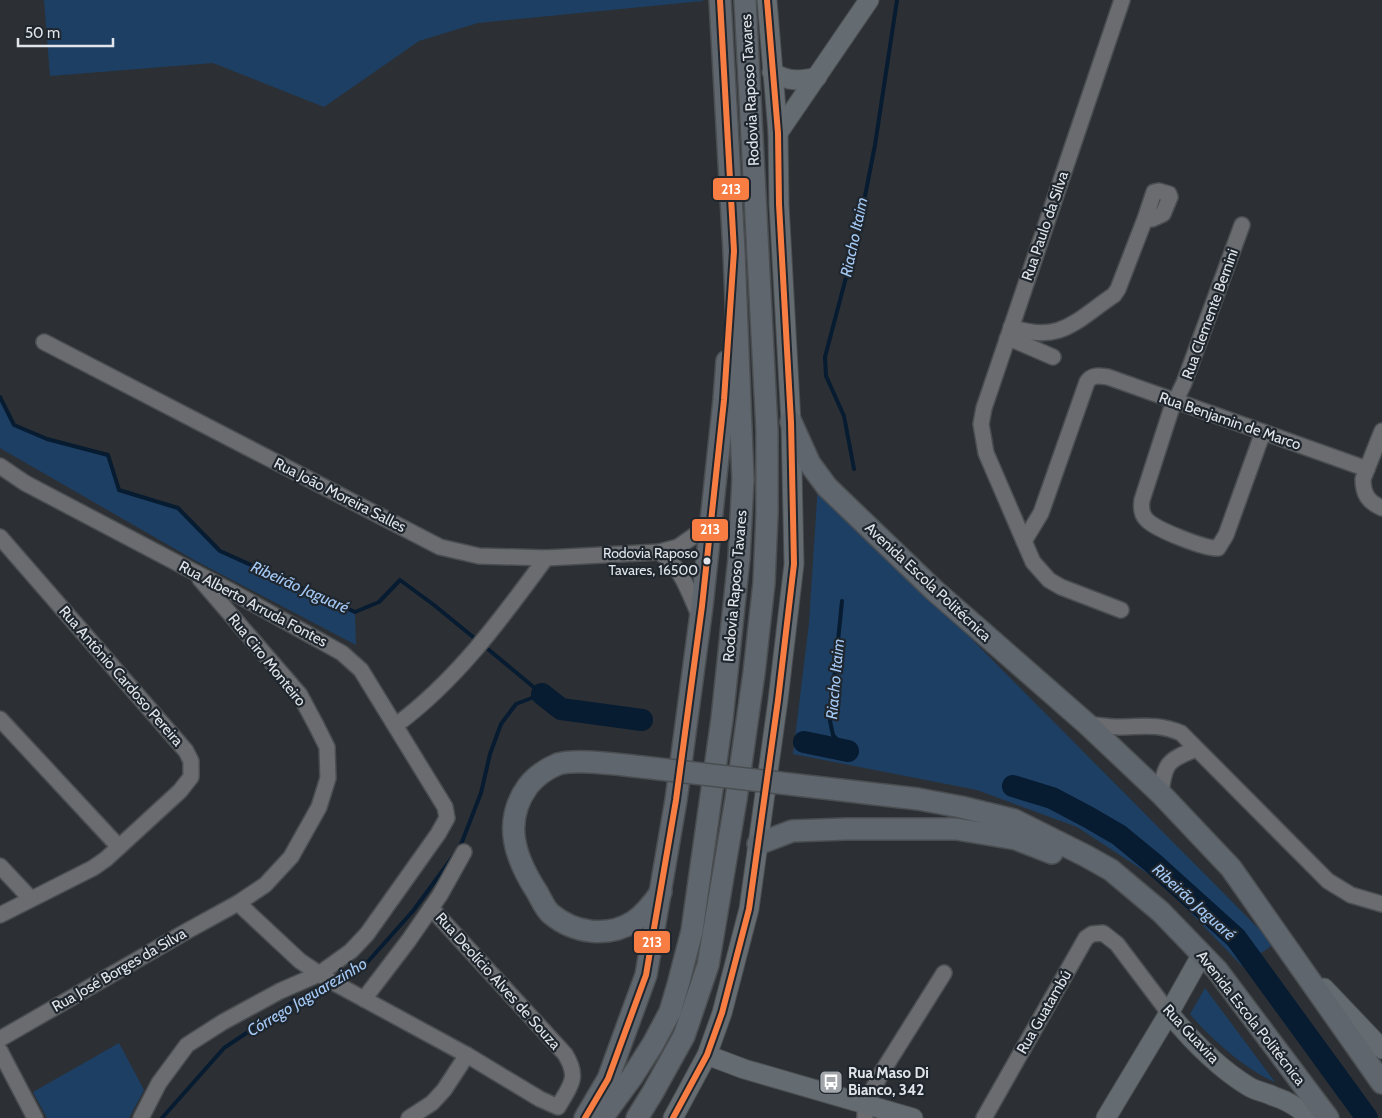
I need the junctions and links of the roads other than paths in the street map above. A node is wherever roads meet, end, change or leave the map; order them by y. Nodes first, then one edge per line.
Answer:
1 (720, 0) edge
2 (745, 0) edge
3 (768, 0) edge
4 (868, 0) edge
5 (1122, 0) edge
6 (772, 72) junction
7 (817, 76) junction
8 (778, 133) junction
9 (1145, 219) dead end
10 (1242, 225) dead end
11 (734, 251) junction
12 (1009, 333) junction
13 (44, 342) dead end
14 (1054, 357) dead end
15 (1176, 401) junction
16 (791, 422) junction
17 (1382, 431) edge
18 (1263, 432) junction
19 (0, 466) edge
20 (1367, 469) junction
21 (1382, 508) edge
22 (711, 524) junction
23 (0, 536) edge
24 (1024, 541) junction
25 (659, 552) junction
26 (546, 558) junction
27 (193, 571) junction
28 (1121, 610) dead end
29 (700, 618) junction
30 (0, 719) edge
31 (1087, 724) junction
32 (396, 725) junction
33 (1196, 749) junction
34 (1161, 794) junction
35 (758, 844) junction
36 (119, 846) junction
37 (464, 852) dead end
38 (0, 866) edge
39 (1111, 870) junction
40 (662, 891) junction
41 (31, 899) junction
42 (238, 903) junction
43 (1382, 904) edge
44 (431, 908) junction
45 (0, 915) edge
46 (1117, 944) joint
47 (1202, 954) junction
48 (1297, 960) junction
49 (944, 973) dead end
50 (323, 977) junction
51 (358, 996) junction
52 (1169, 1013) junction
53 (0, 1039) edge
54 (1382, 1049) edge
55 (0, 1051) edge
56 (467, 1055) junction
57 (707, 1056) junction
58 (1382, 1083) edge
59 (865, 1111) edge
60 (555, 1113) edge
61 (35, 1118) edge
62 (141, 1118) edge
63 (409, 1118) edge
64 (585, 1118) edge
65 (602, 1118) edge
66 (636, 1118) edge
67 (672, 1118) edge
68 (914, 1118) edge
69 (984, 1118) edge
70 (1106, 1118) edge
71 (1309, 1118) edge
72 (1328, 1118) edge

1 - 11 highway, Rodovia Raposo Tavares
2 - 66 highway, Rodovia Raposo Tavares
3 - 6 main road
4 - 7 main road
5 - 12 street, Rua Paulo da Silva
6 - 7 main road
6 - 8 main road
7 - 8 main road
8 - 16 main road
9 - 12 street
10 - 15 street, Rua Clemente Bernini
11 - 22 highway
11 - 65 highway, Rodovia Raposo Tavares
12 - 14 street
12 - 24 street, Rua Paulo da Silva
13 - 26 street, Rua João Moreira Salles
15 - 18 street, Rua Benjamin de Marco
15 - 18 street, Rua Clemente Bernini
15 - 24 street, Rua Benjamin de Marco
16 - 31 highway, Avenida Escola Politécnica
16 - 35 main road
17 - 20 street
18 - 20 street, Rua Benjamin de Marco
19 - 27 street, Rua Alberto Arruda Fontes
20 - 21 street
22 - 25 street, Rua João Moreira Salles
22 - 29 highway
23 - 36 street, Rua Antônio Cardoso Pereira
24 - 28 street, Rua Paulo da Silva
25 - 26 street, Rua João Moreira Salles
25 - 29 street
26 - 32 street
27 - 32 street, Rua Alberto Arruda Fontes
27 - 42 street, Rua Ciro Monteiro
29 - 40 highway
30 - 36 street
31 - 33 street
31 - 34 highway, Avenida Escola Politécnica
32 - 50 street, Rua Alberto Arruda Fontes
33 - 34 street
33 - 43 street
34 - 48 highway, Avenida Escola Politécnica
35 - 39 highway
35 - 57 main road
36 - 41 street, Rua Antônio Cardoso Pereira
37 - 44 street
38 - 41 street
39 - 40 highway, Avenida Escola Politécnica, bridge
39 - 47 highway, Avenida Escola Politécnica
40 - 64 highway
41 - 45 street, Rua Antônio Cardoso Pereira
42 - 50 street
42 - 53 street, Rua José Borges da Silva
44 - 51 street
44 - 60 street, Rua Deolício Alves de Souza
46 - 52 street, Rua Guavira
46 - 69 street, Rua Guatambú
47 - 52 main road
47 - 72 highway, Avenida Escola Politécnica
48 - 54 main road, Avenida Escola Politécnica
48 - 58 highway, Avenida Escola Politécnica
49 - 59 street
50 - 51 street
50 - 62 street
51 - 56 street
52 - 70 main road
52 - 71 main road, Rua Guavira
55 - 61 street
56 - 60 street
56 - 63 street
57 - 59 main road
57 - 67 main road
59 - 68 main road

